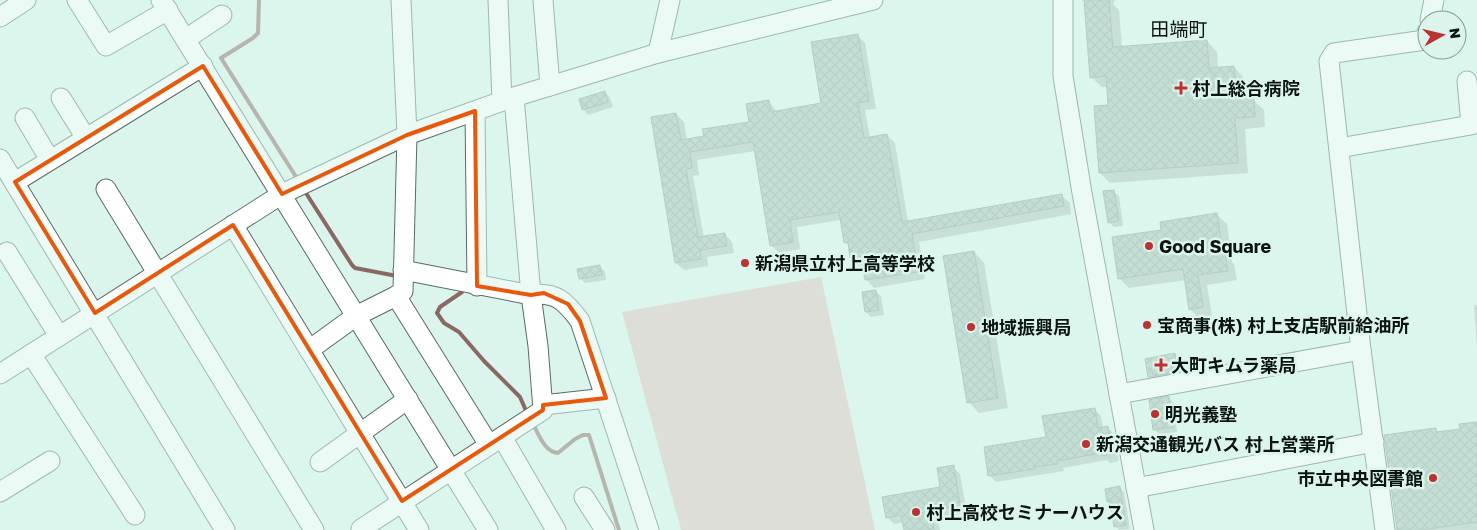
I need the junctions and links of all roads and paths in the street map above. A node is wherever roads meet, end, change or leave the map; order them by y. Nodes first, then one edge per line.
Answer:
1 (26, 0) edge
2 (77, 0) edge
3 (401, 0) edge
4 (498, 0) edge
5 (543, 0) edge
6 (670, 0) edge
7 (1063, 0) edge
8 (868, 1) edge
9 (164, 5) edge
10 (222, 15) dead end
11 (0, 17) edge
12 (186, 39) junction
13 (1417, 41) edge
14 (658, 53) junction
15 (202, 66) junction
16 (1467, 81) dead end
17 (550, 86) junction
18 (61, 98) dead end
19 (508, 99) junction
20 (475, 111) junction
21 (25, 118) dead end
22 (407, 135) junction
23 (86, 138) junction
24 (1339, 148) junction
25 (0, 159) edge
26 (50, 160) junction
27 (15, 182) junction
28 (106, 189) dead end
29 (282, 194) junction
30 (233, 225) junction
31 (7, 252) dead end
32 (403, 270) junction
33 (158, 273) junction
34 (477, 286) junction
35 (531, 295) junction
36 (396, 296) junction
37 (95, 313) junction
38 (356, 316) junction
39 (59, 336) junction
40 (309, 350) junction
41 (1361, 350) junction
42 (31, 354) junction
43 (0, 374) edge
44 (1119, 394) junction
45 (606, 398) junction
46 (408, 399) junction
47 (543, 405) junction
48 (360, 432) junction
49 (496, 441) junction
50 (1374, 442) junction
51 (50, 461) dead end
52 (320, 462) dead end
53 (451, 470) junction
54 (1136, 488) junction
55 (0, 492) edge
56 (584, 497) dead end
57 (402, 501) junction
58 (135, 515) dead end
59 (362, 529) dead end
60 (226, 530) edge
61 (314, 530) edge
62 (419, 530) edge
63 (488, 530) edge
64 (556, 530) edge
65 (605, 530) edge
66 (648, 530) edge
67 (1144, 530) edge
68 (1385, 530) edge

1 - 11 street
2 - 9 street
3 - 22 street
4 - 19 street
5 - 17 street
6 - 14 street
7 - 44 street
8 - 14 street
9 - 12 street
10 - 12 street
12 - 15 street
13 - 24 street
14 - 17 street
15 - 23 street
15 - 29 street
16 - 24 street
17 - 19 street
18 - 23 street
19 - 20 street
19 - 35 street
20 - 22 street
20 - 34 street
21 - 26 street
22 - 29 street
22 - 32 street
23 - 26 street
24 - 41 street
25 - 27 street
26 - 27 street
27 - 37 street
28 - 33 street
29 - 30 street
29 - 38 street
30 - 33 street
30 - 40 street
31 - 39 street
32 - 34 street
32 - 36 street
33 - 37 street
33 - 61 street
34 - 35 street
35 - 45 street
35 - 47 street
36 - 38 street
36 - 49 street
37 - 39 street
37 - 60 street
38 - 40 street
38 - 46 street
39 - 42 street
40 - 48 street
41 - 44 street
41 - 50 street
42 - 43 street
42 - 58 street
44 - 54 street
45 - 47 street
45 - 66 street
46 - 48 street
46 - 53 street
47 - 49 street
48 - 52 street
48 - 57 street
49 - 53 street
49 - 64 street
50 - 54 street
50 - 68 street
51 - 55 street
53 - 57 street
53 - 63 street
54 - 67 street
56 - 65 street
57 - 59 street
57 - 62 street

